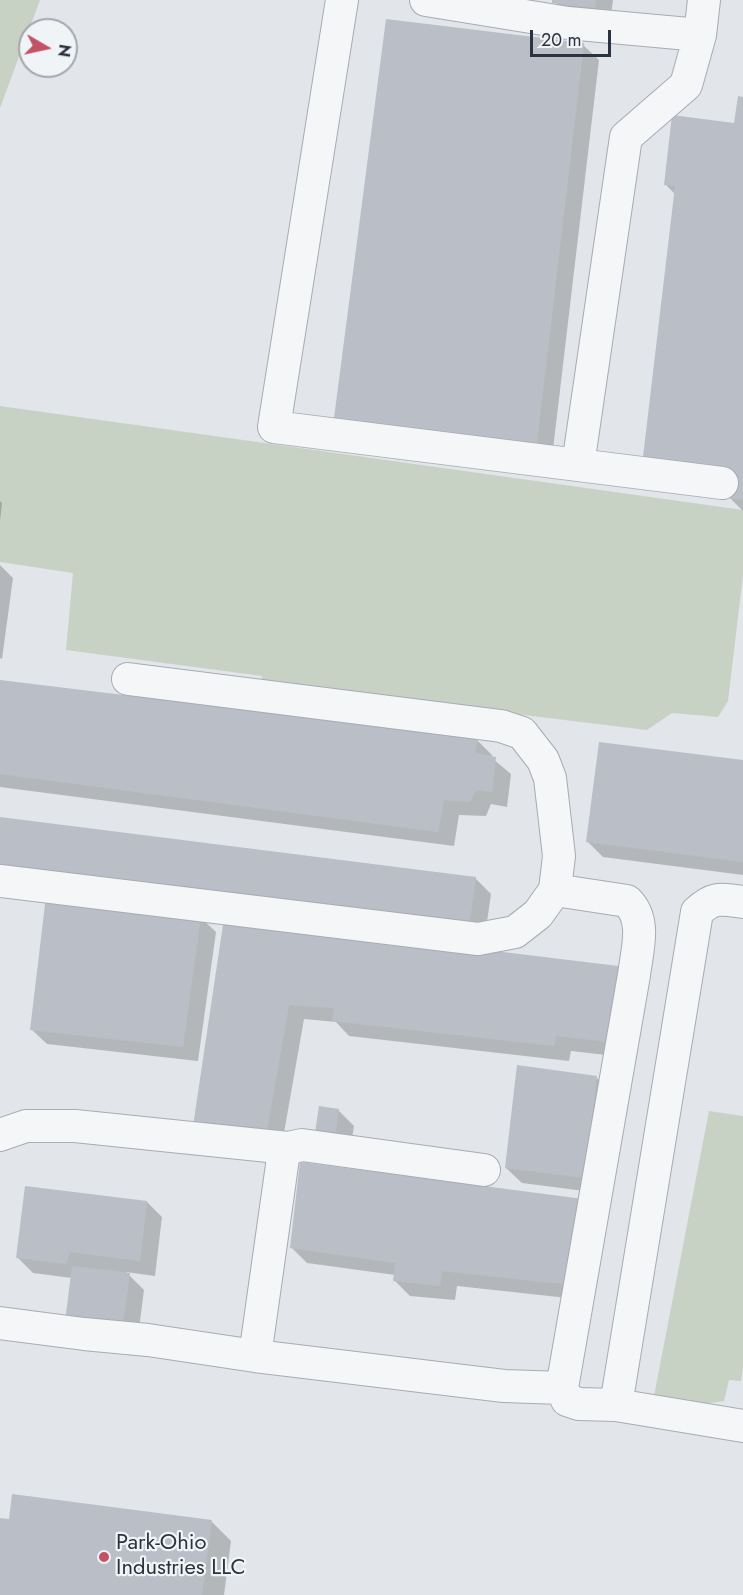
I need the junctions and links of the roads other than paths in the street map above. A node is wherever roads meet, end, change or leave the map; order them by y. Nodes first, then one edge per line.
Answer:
1 (342, 0) edge
2 (426, 0) edge
3 (704, 0) edge
4 (700, 35) junction
5 (578, 465) junction
6 (722, 483) dead end
7 (128, 679) dead end
8 (0, 881) edge
9 (555, 890) junction
10 (743, 902) edge
11 (0, 1135) edge
12 (288, 1148) junction
13 (484, 1170) dead end
14 (0, 1323) edge
15 (255, 1356) junction
16 (561, 1388) junction
17 (616, 1405) junction
18 (743, 1426) edge

1 - 5 lane
2 - 4 lane
3 - 4 lane
4 - 5 lane
5 - 6 lane
7 - 9 lane
8 - 9 lane
9 - 16 lane
10 - 17 lane
11 - 12 lane
12 - 13 lane
12 - 15 lane
14 - 15 lane
15 - 16 lane
16 - 17 lane
17 - 18 lane

